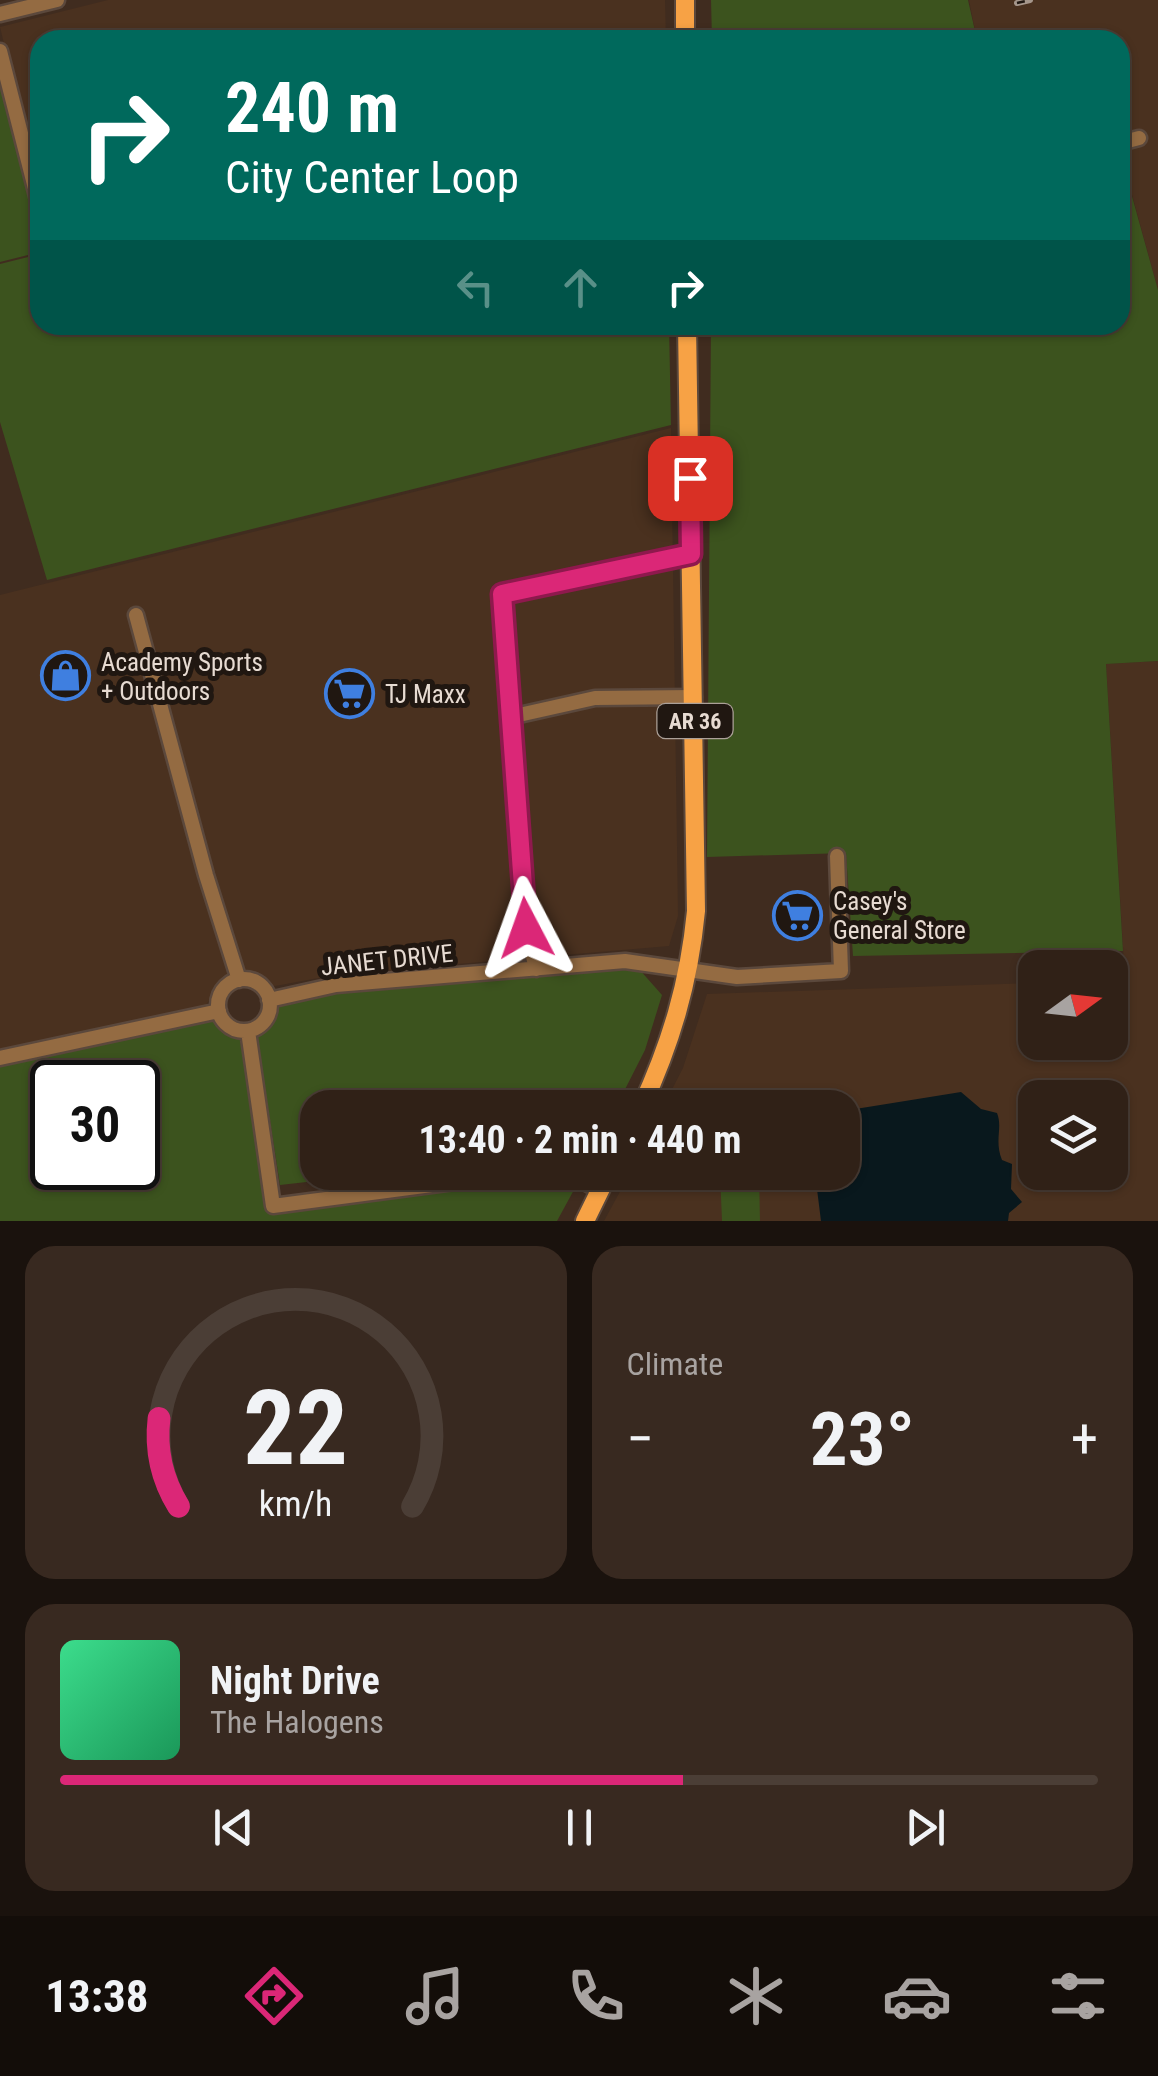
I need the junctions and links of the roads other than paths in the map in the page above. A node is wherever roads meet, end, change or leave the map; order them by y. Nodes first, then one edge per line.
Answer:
1 (57, 0) edge
2 (685, 0) edge
3 (0, 14) edge
4 (685, 30) edge
5 (2, 58) edge
6 (1140, 138) dead end
7 (1130, 140) edge
8 (30, 169) edge
9 (686, 335) edge
10 (691, 554) junction
11 (136, 614) dead end
12 (694, 697) junction
13 (510, 717) junction
14 (837, 856) dead end
15 (536, 970) junction
16 (690, 970) junction
17 (239, 980) junction
18 (269, 1000) junction
19 (219, 1012) junction
20 (248, 1031) junction
21 (0, 1058) edge
22 (649, 1090) edge
23 (394, 1190) edge
24 (600, 1191) edge
25 (584, 1221) edge

1 - 3 street
2 - 4 main road
5 - 8 street
6 - 7 street
9 - 10 main road, AR 36
10 - 12 main road, AR 36
10 - 13 street
11 - 17 street
12 - 13 street
12 - 16 main road, AR 36
13 - 15 street
14 - 16 street, JANET DRIVE
15 - 16 street, JANET DRIVE
15 - 18 street, JANET DRIVE
16 - 22 main road, AR 36
17 - 18 street
17 - 19 street
18 - 20 street
19 - 20 street
19 - 21 street
20 - 23 street
24 - 25 main road

